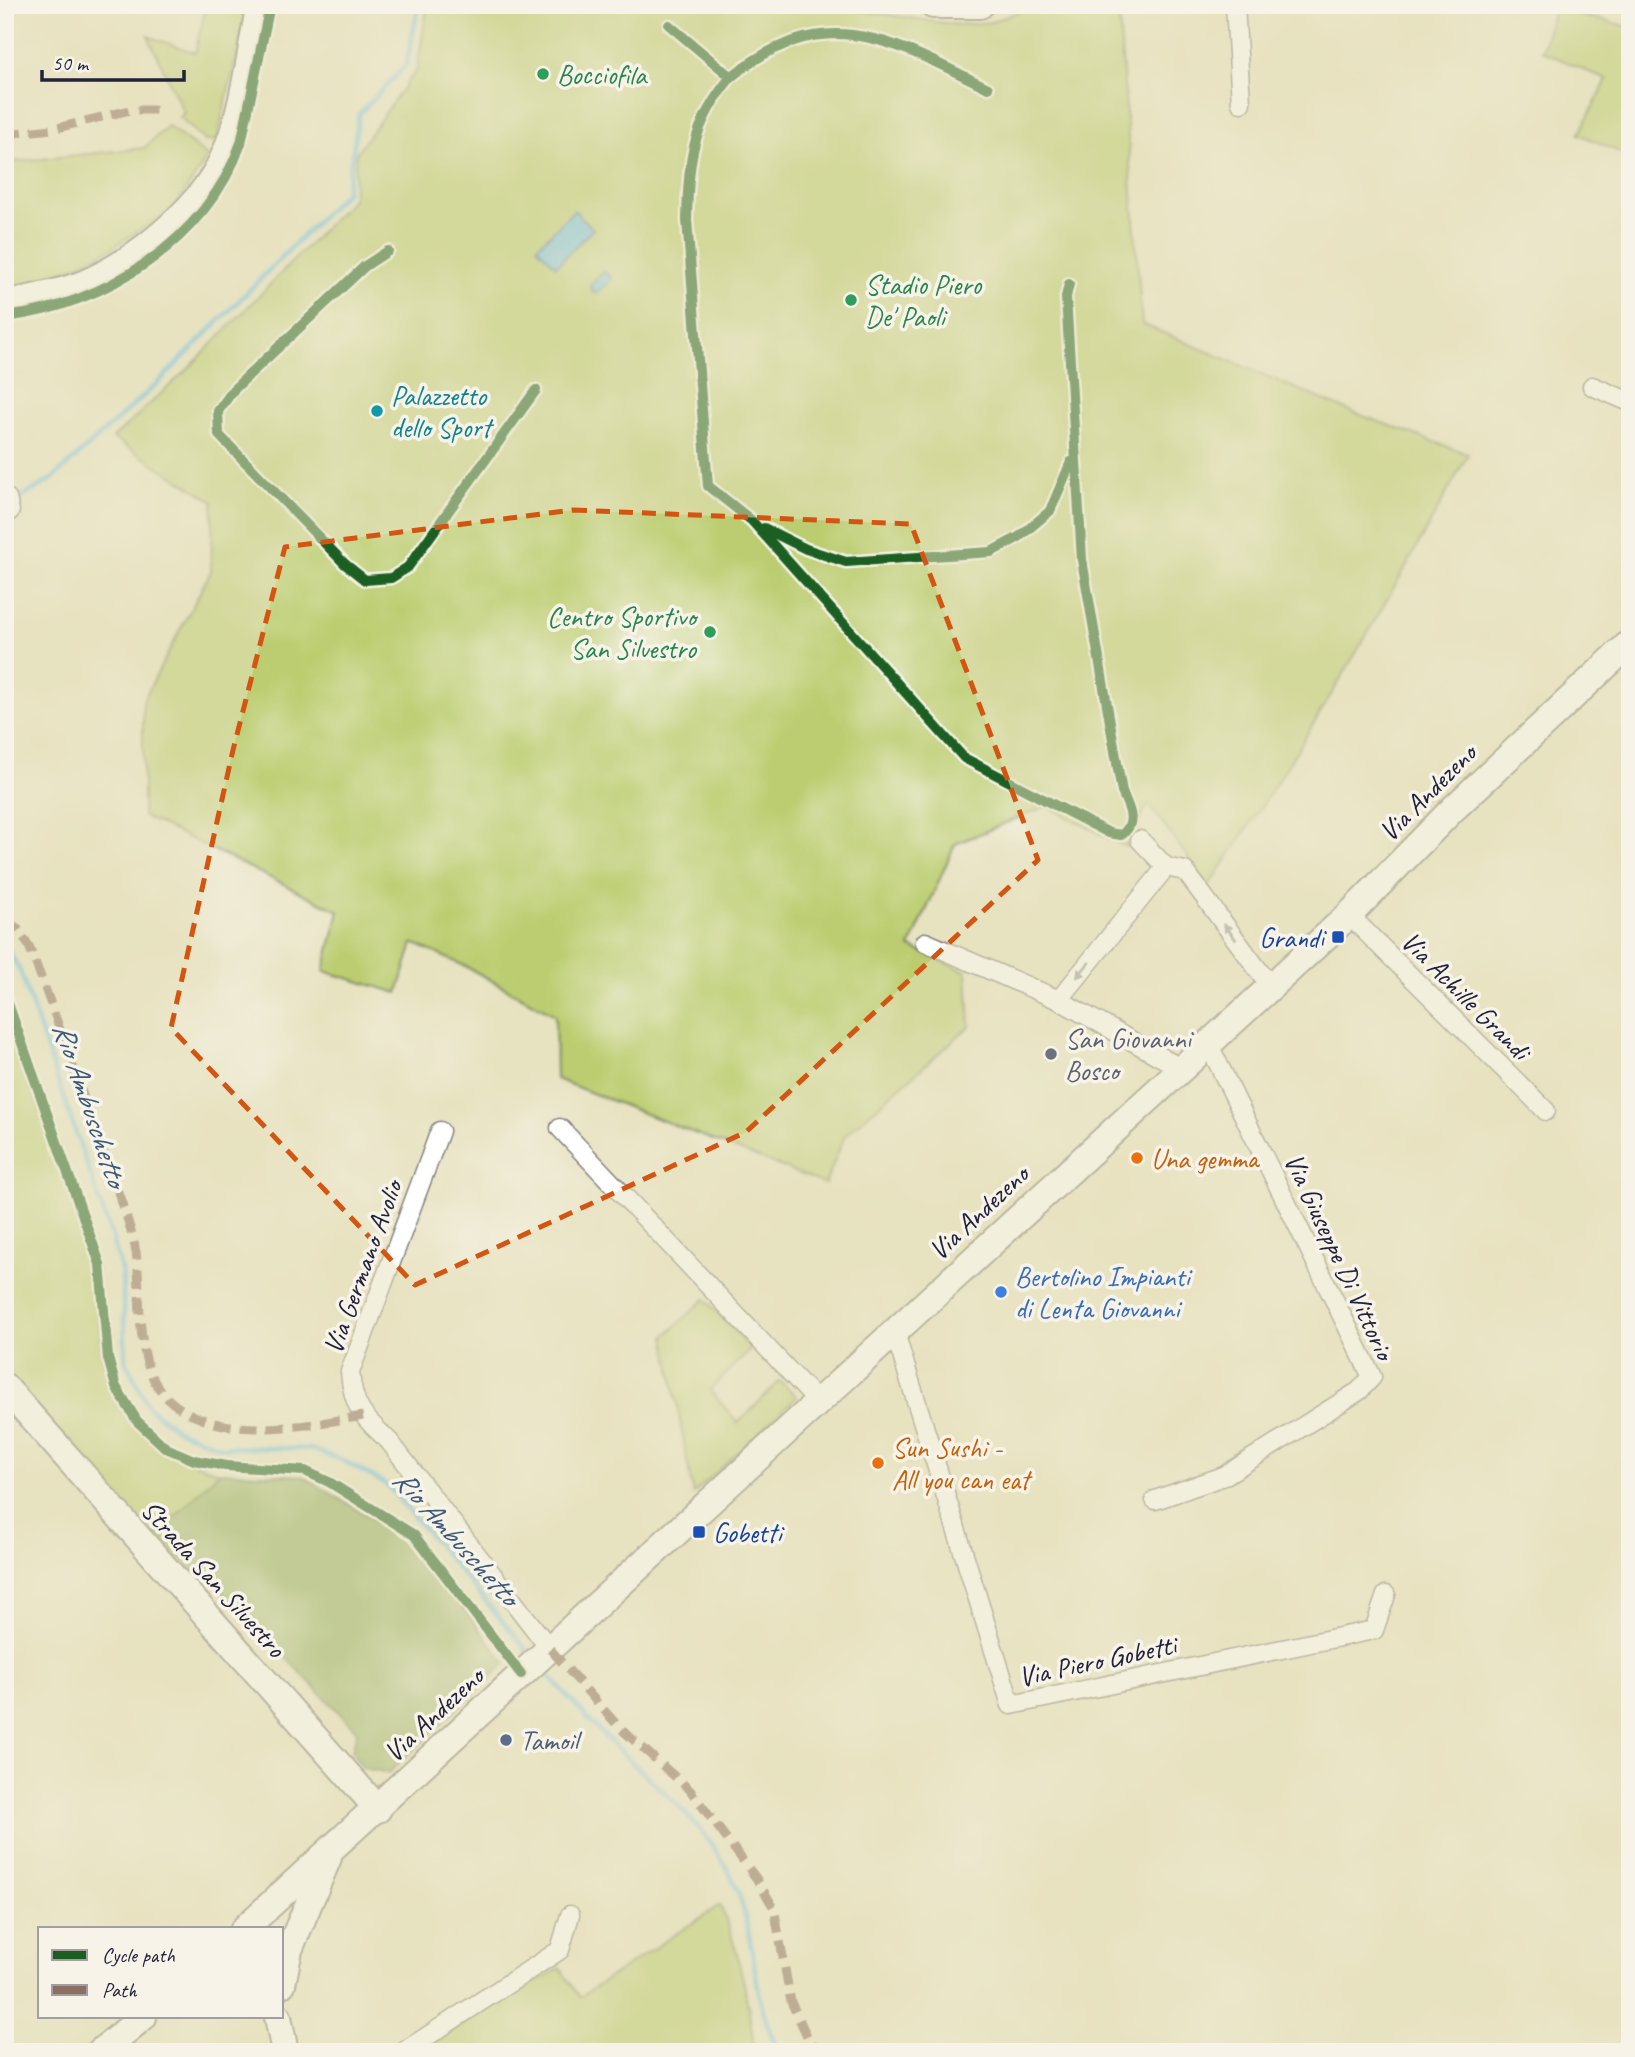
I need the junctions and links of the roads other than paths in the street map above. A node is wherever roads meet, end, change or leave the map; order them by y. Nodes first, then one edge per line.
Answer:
1 (260, 5) edge
2 (933, 5) edge
3 (981, 5) edge
4 (1235, 5) edge
5 (1241, 103) dead end
6 (5, 304) edge
7 (1592, 386) dead end
8 (1630, 402) edge
9 (1630, 643) edge
10 (1140, 840) dead end
11 (1166, 867) junction
12 (1349, 915) junction
13 (925, 942) dead end
14 (1271, 987) junction
15 (1059, 1000) junction
16 (1209, 1045) junction
17 (1182, 1069) junction
18 (1546, 1111) dead end
19 (559, 1128) dead end
20 (440, 1131) dead end
21 (895, 1333) junction
22 (5, 1387) edge
23 (820, 1404) junction
24 (1155, 1500) dead end
25 (1386, 1595) dead end
26 (550, 1649) junction
27 (378, 1809) junction
28 (331, 1851) junction
29 (570, 1915) dead end
30 (262, 1918) edge
31 (284, 1944) edge
32 (289, 1950) junction
33 (284, 1974) edge
34 (142, 2018) edge
35 (278, 2018) edge
36 (100, 2052) edge
37 (285, 2052) edge
38 (403, 2052) edge

1 - 6 main road
2 - 3 main road
4 - 5 street
7 - 8 street
9 - 12 main road, Via Andezeno
10 - 11 street
14 -> 11 street
11 -> 15 street
12 - 14 main road, Via Andezeno
12 - 18 street, Via Achille Grandi
13 - 15 street
14 - 16 main road, Via Andezeno
15 - 17 street
16 - 17 main road, Via Andezeno
16 - 24 street, Via Giuseppe Di Vittorio
17 - 21 main road, Via Andezeno
19 - 23 street
20 - 26 street, Via Germano Avolio
21 - 23 main road, Via Andezeno
21 - 25 street, Via Piero Gobetti
22 - 27 main road, Strada San Silvestro
23 - 26 main road, Via Andezeno
26 - 27 main road, Via Andezeno
27 - 28 main road, Via Andezeno
28 - 30 main road, Via Andezeno
28 - 32 main road
29 - 38 street
31 - 32 main road
32 - 33 main road
34 - 36 main road
35 - 37 main road

